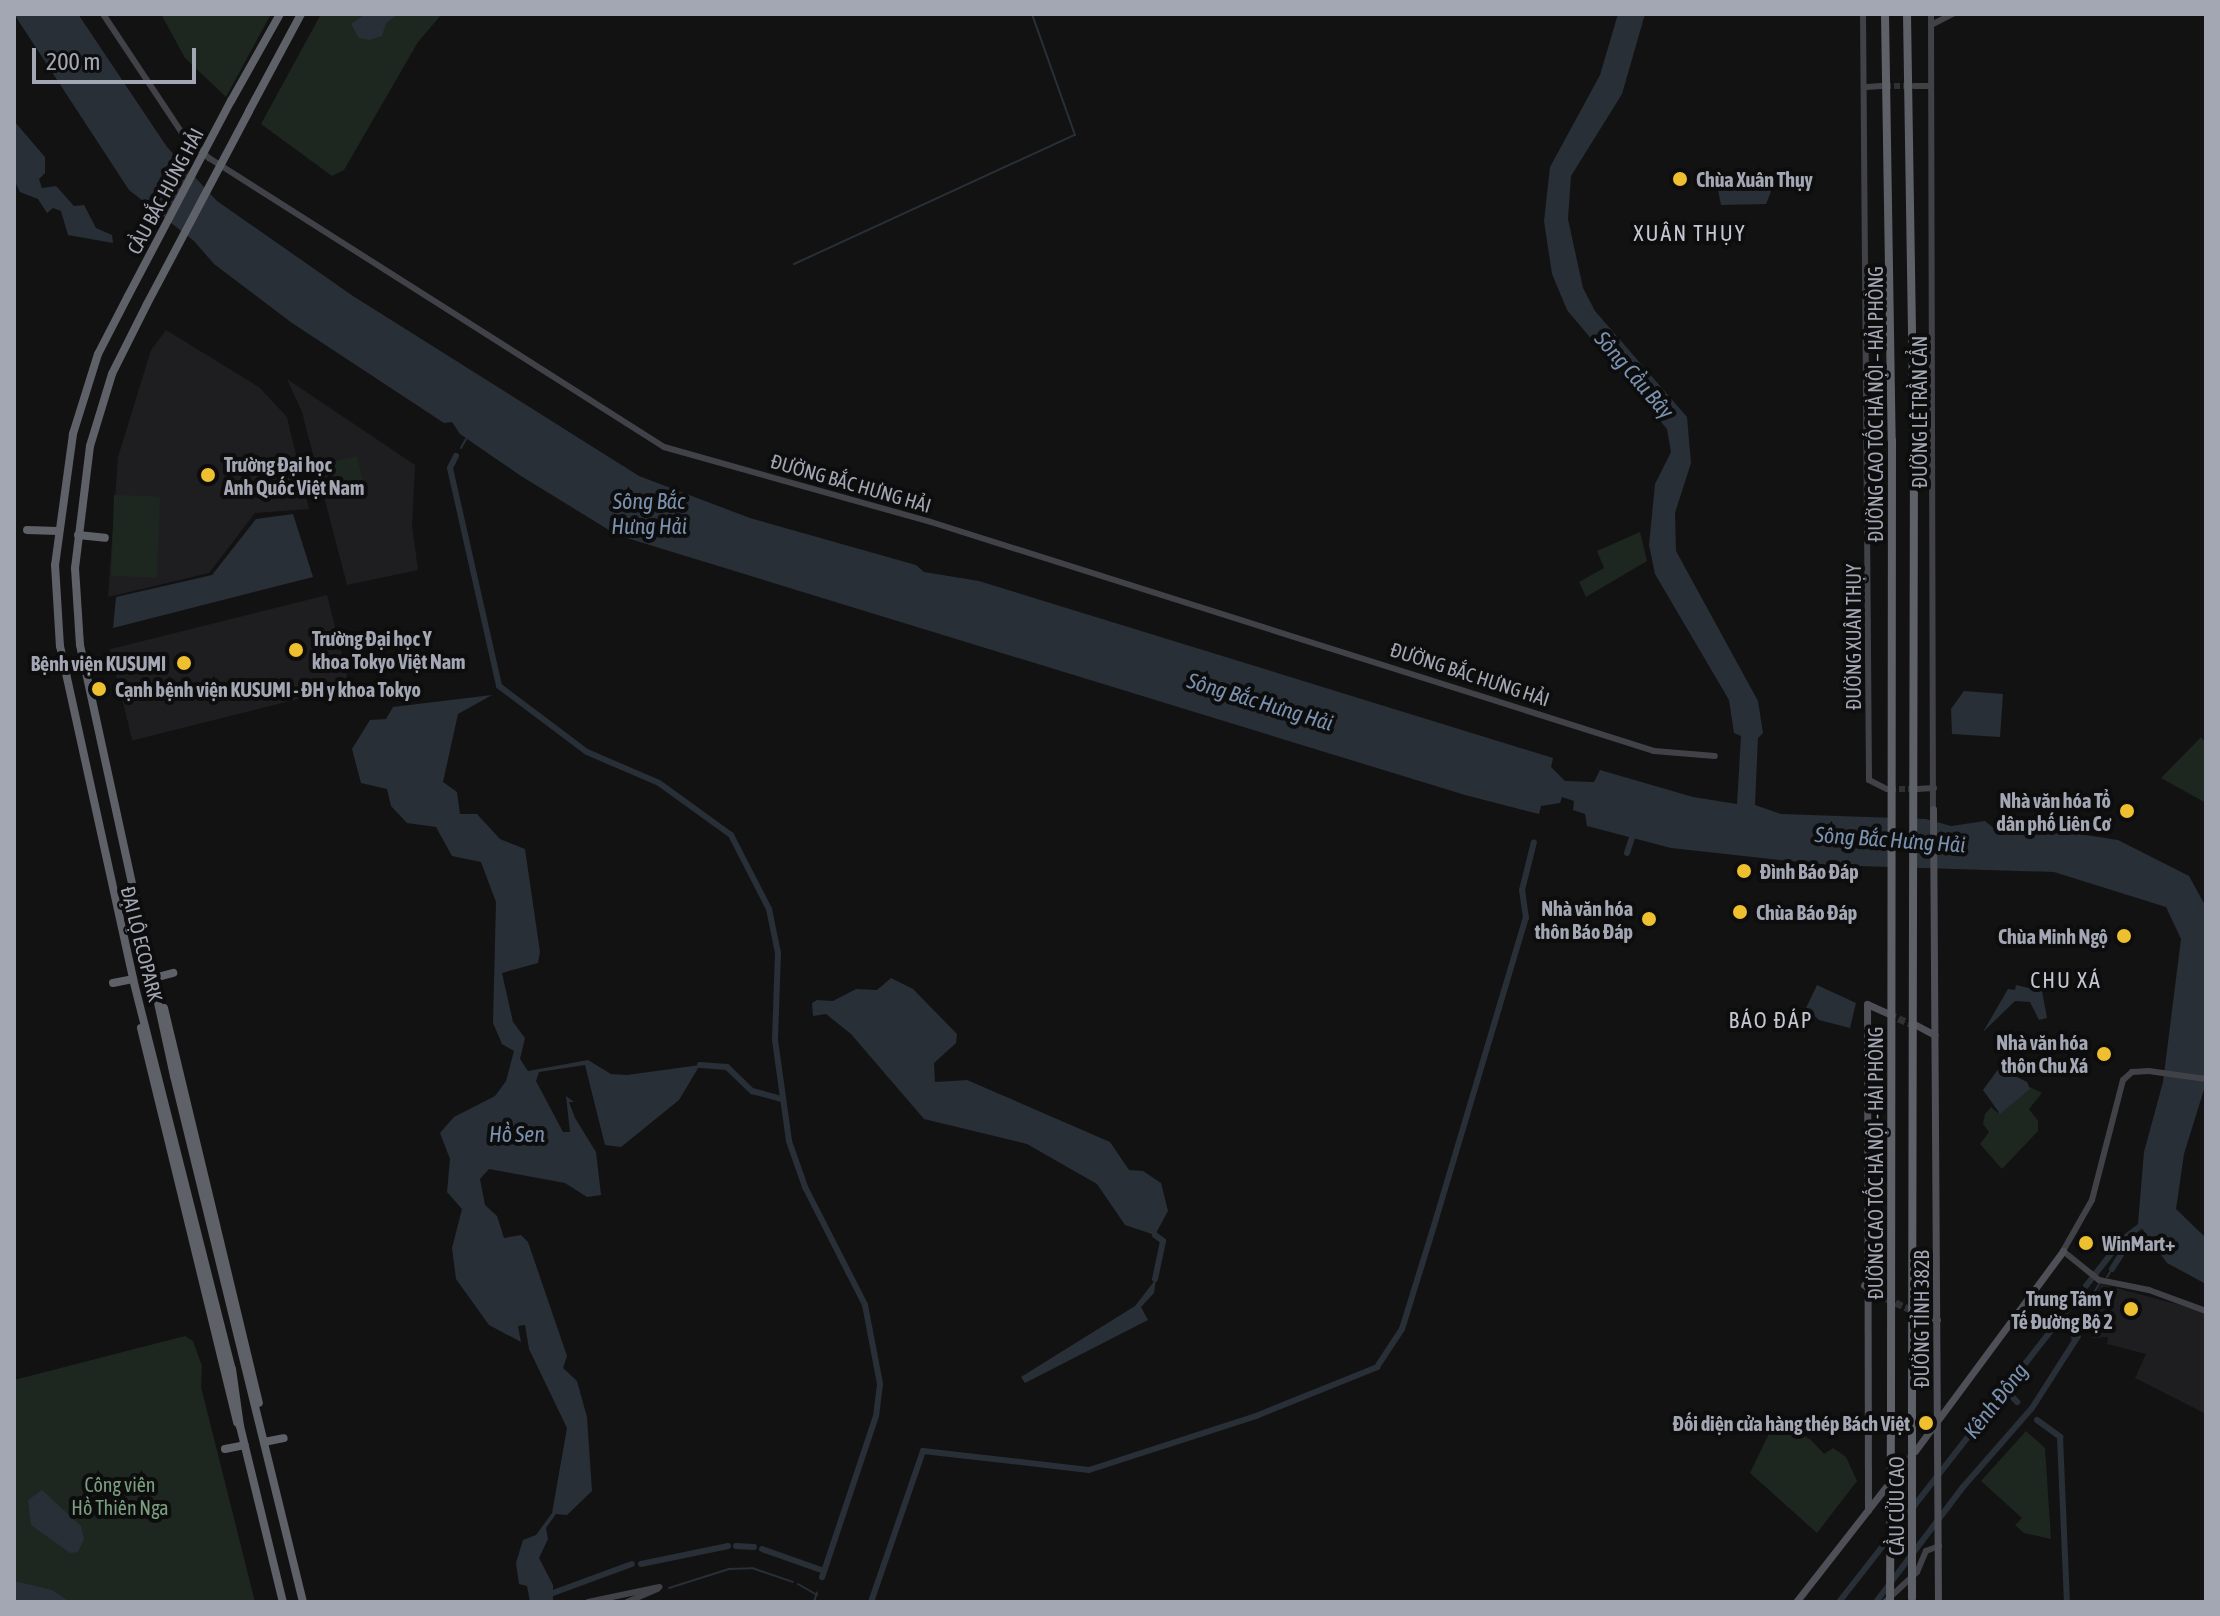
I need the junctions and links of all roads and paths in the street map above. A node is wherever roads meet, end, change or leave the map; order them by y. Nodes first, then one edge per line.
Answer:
1 (103, 14) edge
2 (280, 14) edge
3 (301, 14) edge
4 (1863, 14) edge
5 (1883, 14) edge
6 (1907, 14) edge
7 (1931, 14) edge
8 (1953, 14) edge
9 (1931, 25) junction
10 (1881, 86) tunnel mouth
11 (1914, 86) tunnel mouth
12 (1931, 86) junction
13 (1867, 87) junction
14 (128, 296) joint
15 (147, 304) joint
16 (27, 530) dead end
17 (58, 531) junction
18 (78, 535) junction
19 (105, 538) dead end
20 (1715, 756) dead end
21 (1934, 788) junction
22 (1889, 791) junction
23 (1915, 791) junction
24 (1933, 809) joint
25 (1892, 890) joint
26 (1913, 890) joint
27 (173, 973) dead end
28 (154, 978) junction
29 (133, 979) junction
30 (113, 983) dead end
31 (137, 995) junction
32 (159, 1001) junction
33 (1887, 1013) dead end
34 (1916, 1025) tunnel mouth
35 (1935, 1035) junction
36 (2206, 1079) edge
37 (2063, 1251) junction
38 (1864, 1285) junction
39 (1882, 1296) tunnel mouth
40 (2206, 1311) edge
41 (1921, 1314) tunnel mouth
42 (1937, 1320) junction
43 (1938, 1393) junction
44 (1952, 1402) junction
45 (1912, 1414) joint
46 (259, 1419) junction
47 (1938, 1421) junction
48 (240, 1426) junction
49 (1891, 1435) joint
50 (284, 1438) dead end
51 (264, 1442) junction
52 (245, 1445) junction
53 (225, 1449) dead end
54 (1915, 1451) tunnel mouth
55 (1886, 1487) tunnel mouth
56 (1868, 1510) junction
57 (1939, 1546) junction
58 (1912, 1600) edge
59 (283, 1602) edge
60 (303, 1602) edge
61 (588, 1602) edge
62 (627, 1602) edge
63 (1796, 1602) edge
64 (1888, 1602) edge
65 (1938, 1602) edge

1 - 20 main road, ĐƯỜNG BẮC HƯNG HẢI
2 - 14 highway, CẦU BẮC HƯNG HẢI, bridge
3 - 15 highway, CẦU BẮC HƯNG HẢI, bridge
4 - 13 main road, ĐƯỜNG XUÂN THỤY
5 - 22 highway, ĐƯỜNG CAO TỐC HÀ NỘI – HẢI PHÒNG
6 - 23 highway, ĐƯỜNG CAO TỐC HÀ NỘI – HẢI PHÒNG
7 - 9 main road, ĐƯỜNG LÊ TRẦN CẨN
8 - 9 main road
9 - 12 main road, ĐƯỜNG LÊ TRẦN CẨN
10 - 13 main road
11 - 12 main road
12 - 21 main road, ĐƯỜNG LÊ TRẦN CẨN
13 - 22 main road, ĐƯỜNG XUÂN THỤY
14 - 17 highway, ĐẠI LỘ ECOPARK
15 - 18 highway, ĐẠI LỘ ECOPARK
16 - 17 highway
17 - 29 highway, ĐẠI LỘ ECOPARK
18 - 19 highway
18 - 28 highway, ĐẠI LỘ ECOPARK
21 - 23 main road
21 - 24 main road, ĐƯỜNG LÊ TRẦN CẨN
22 - 25 highway, ĐƯỜNG CAO TỐC HÀ NỘI – HẢI PHÒNG
23 - 26 highway, ĐƯỜNG CAO TỐC HÀ NỘI – HẢI PHÒNG
24 - 35 main road, ĐƯỜNG TỈNH 382B
25 - 49 highway, ĐƯỜNG CAO TỐC HÀ NỘI - HẢI PHÒNG
26 - 45 highway, ĐƯỜNG CAO TỐC HÀ NỘI - HẢI PHÒNG
27 - 28 highway
28 - 32 highway, ĐẠI LỘ ECOPARK
29 - 30 highway
29 - 31 highway, ĐẠI LỘ ECOPARK
31 - 48 highway, ĐẠI LỘ ECOPARK
31 - 48 highway
32 - 46 highway, ĐẠI LỘ ECOPARK
32 - 46 highway
33 - 38 main road
34 - 35 main road
35 - 42 main road, ĐƯỜNG TỈNH 382B
36 - 37 main road
37 - 40 main road
37 - 44 main road
38 - 39 main road
38 - 56 main road
41 - 42 main road
42 - 43 main road, ĐƯỜNG TỈNH 382B
43 - 44 main road
43 - 47 main road, ĐƯỜNG TỈNH 382B
44 - 47 main road
45 - 58 highway, CẦU CỬU CAO, bridge
46 - 51 highway, ĐẠI LỘ ECOPARK
47 - 54 main road
47 - 57 main road, ĐƯỜNG TỈNH 382B
48 - 52 highway, ĐẠI LỘ ECOPARK
49 - 64 highway, CẦU CỬU CAO, bridge
50 - 51 highway
51 - 60 highway, ĐẠI LỘ ECOPARK
52 - 53 highway
52 - 59 highway, ĐẠI LỘ ECOPARK
55 - 56 main road
56 - 63 main road
57 - 64 main road
57 - 65 main road, ĐƯỜNG TỈNH 382B
61 - 62 main road

